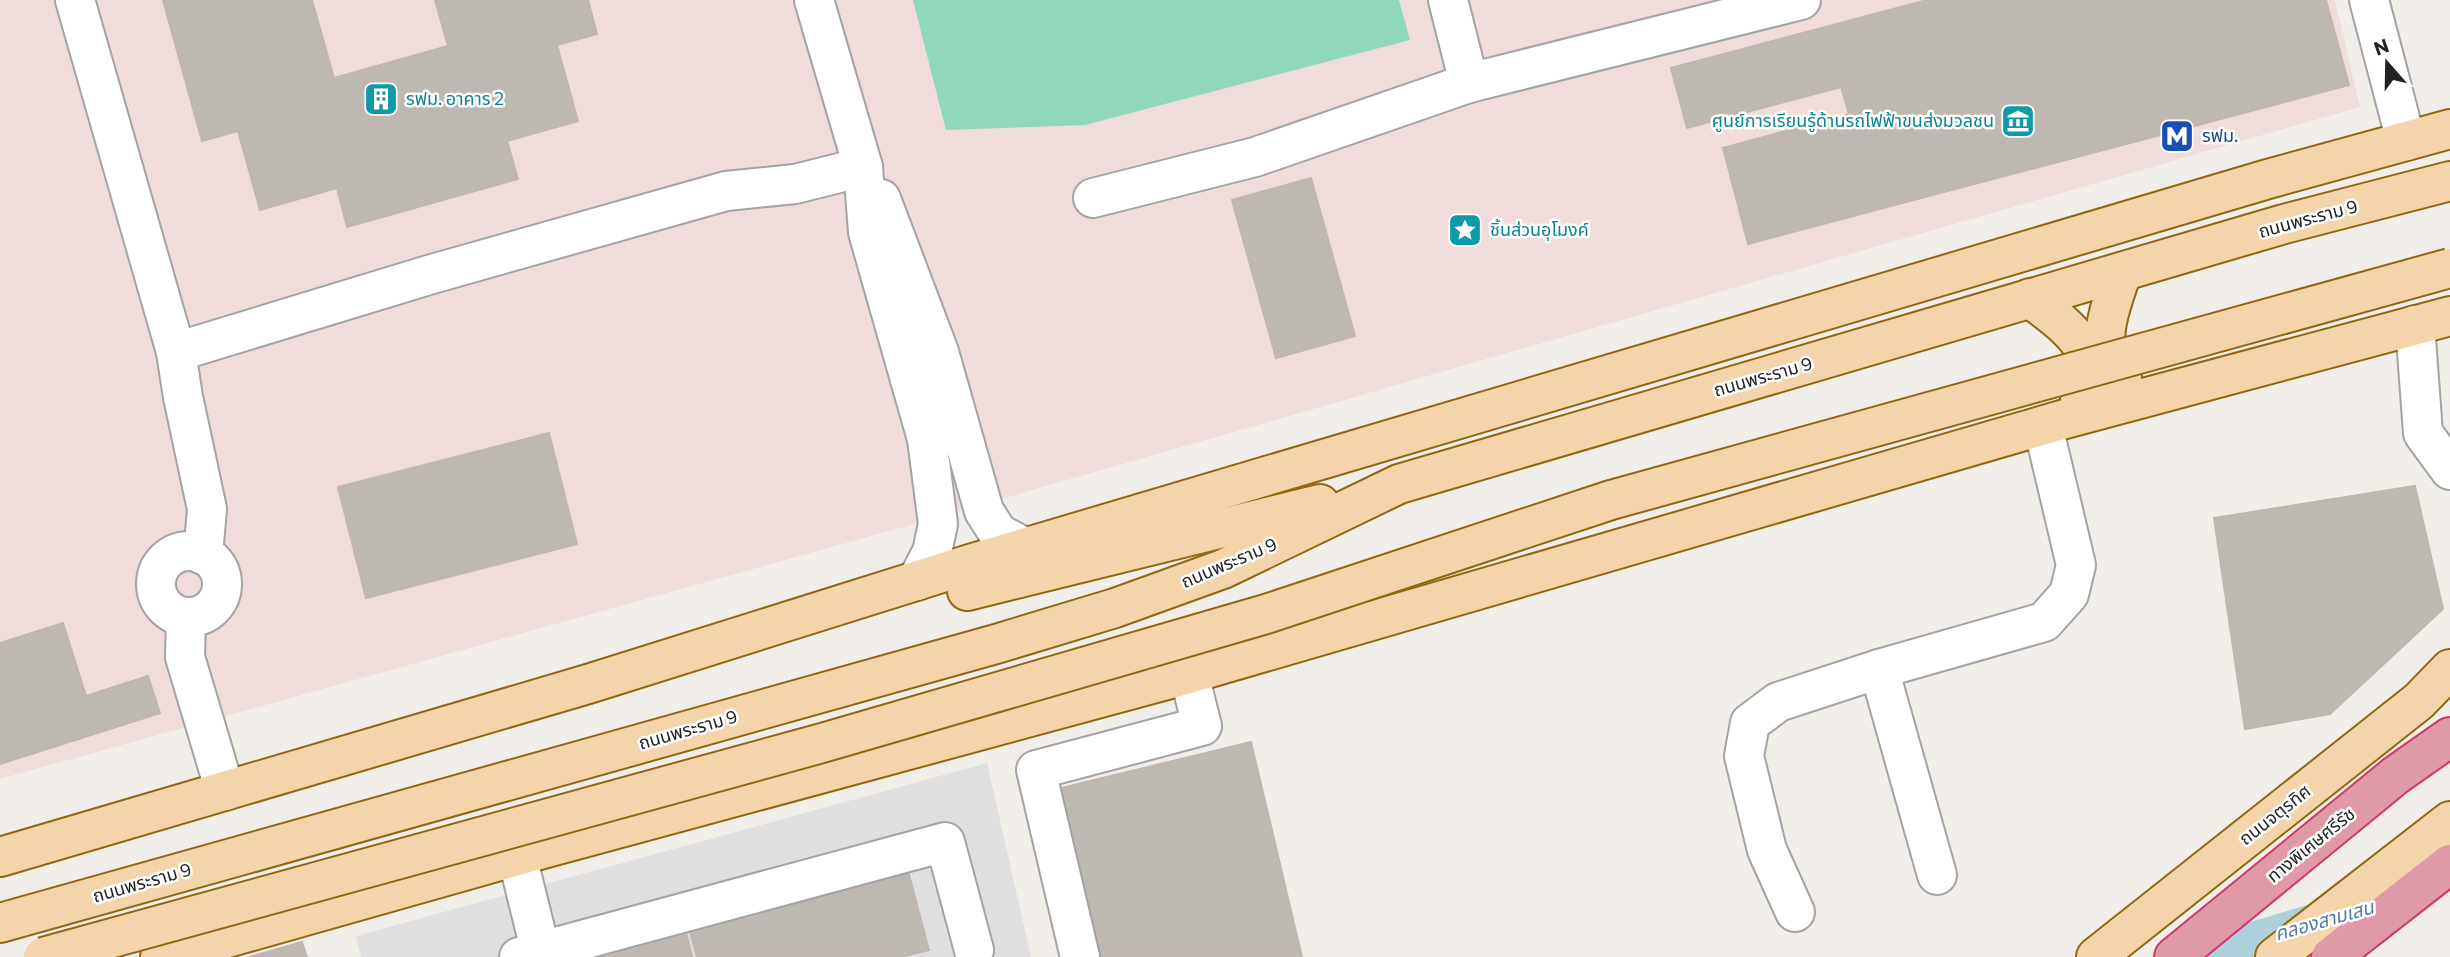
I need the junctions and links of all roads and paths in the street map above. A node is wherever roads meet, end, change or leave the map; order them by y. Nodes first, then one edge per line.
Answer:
1 (75, 0) edge
2 (814, 0) edge
3 (1448, 0) edge
4 (1801, 0) edge
5 (2369, 0) edge
6 (1469, 83) junction
7 (2450, 129) edge
8 (2406, 141) junction
9 (2450, 143) edge
10 (863, 167) junction
11 (2450, 181) edge
12 (1093, 198) dead end
13 (2284, 224) junction
14 (2450, 268) edge
15 (2122, 272) junction
16 (2030, 298) junction
17 (2433, 321) edge
18 (176, 352) junction
19 (2149, 397) junction
20 (2054, 423) junction
21 (2450, 470) edge
22 (1399, 484) junction
23 (1026, 548) junction
24 (917, 581) junction
25 (1879, 669) junction
26 (2450, 669) edge
27 (1189, 674) junction
28 (588, 684) junction
29 (2434, 691) edge
30 (2450, 737) edge
31 (225, 791) junction
32 (2450, 821) edge
33 (517, 856) junction
34 (0, 858) edge
35 (2450, 864) edge
36 (1937, 875) dead end
37 (1795, 912) dead end
38 (0, 923) edge
39 (534, 955) edge
40 (966, 955) edge
41 (43, 957) edge
42 (160, 957) edge
43 (1080, 957) edge
44 (2096, 957) edge
45 (2174, 957) edge
46 (2276, 957) edge
47 (2331, 957) edge

1 - 18 lane
2 - 10 lane
3 - 6 lane
4 - 6 lane
5 - 8 lane
6 - 12 lane
7 - 8 main road
8 - 23 main road
9 - 13 main road
10 - 18 lane
10 - 23 lane
10 - 24 lane
11 - 13 main road, ถนนพระราม 9
13 - 15 main road, ถนนพระราม 9
14 - 41 main road, bridge
15 - 16 main road, ถนนพระราม 9
15 - 19 main road
16 - 20 main road
16 - 22 main road, ถนนพระราม 9
17 - 19 main road
17 - 21 lane
18 - 31 lane
19 - 20 main road
20 - 25 lane
20 - 27 main road
22 - 28 main road
22 - 38 main road, ถนนพระราม 9
23 - 24 main road
24 - 28 main road
25 - 36 lane
25 - 37 lane
26 - 29 main road, ถนนจตุรทิศ
27 - 33 main road
27 - 43 lane
28 - 31 main road
29 - 44 main road, ถนนจตุรทิศ
30 - 45 highway, ทางพิเศษศรีรัช
31 - 34 main road
32 - 46 main road
33 - 39 lane
33 - 42 main road
35 - 47 highway
39 - 40 lane

